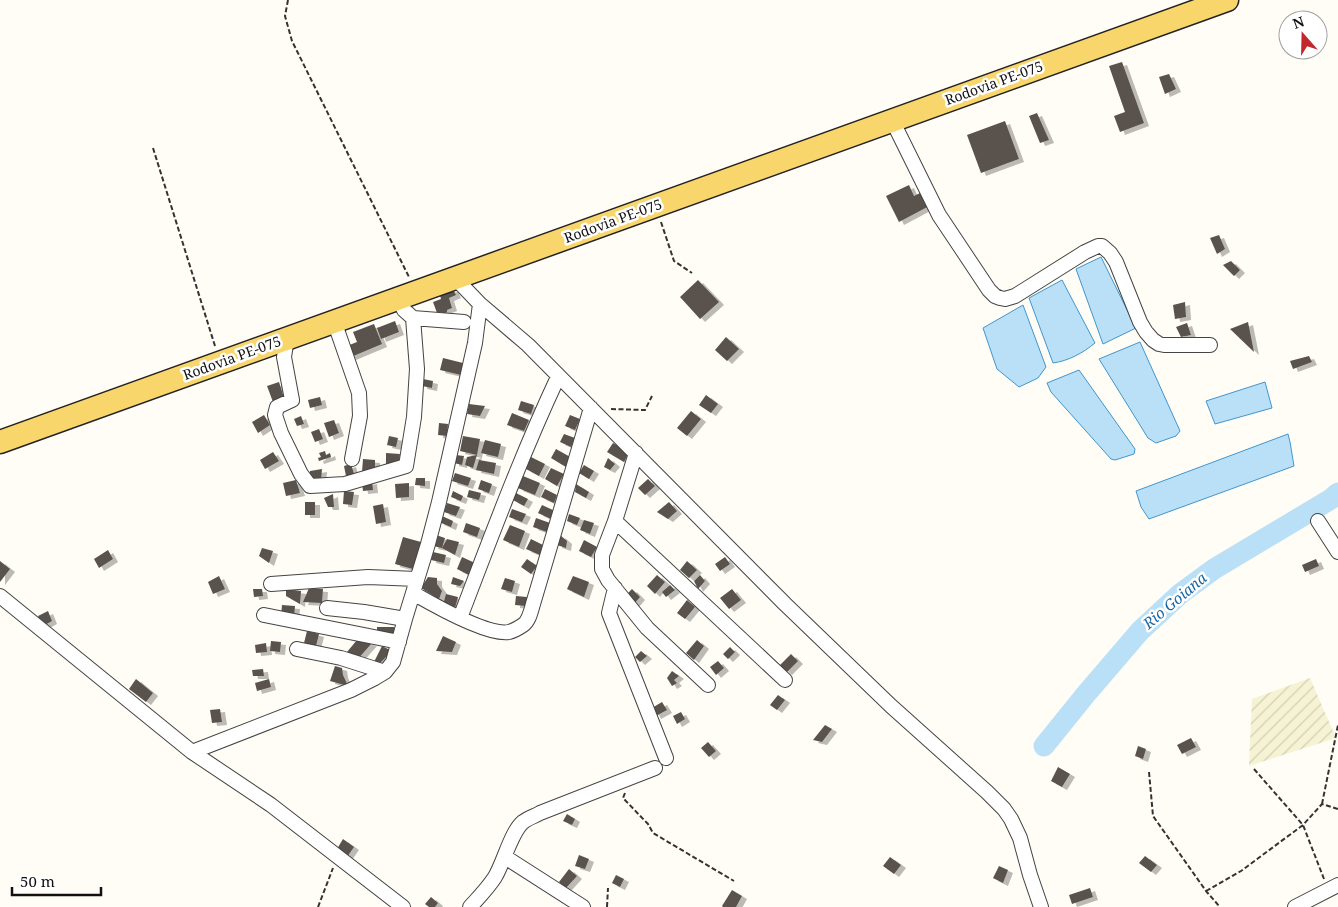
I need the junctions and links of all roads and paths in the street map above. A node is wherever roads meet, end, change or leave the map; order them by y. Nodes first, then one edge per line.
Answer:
1 (288, 0) edge
2 (1219, 1) edge
3 (892, 120) junction
4 (153, 148) dead end
5 (656, 205) junction
6 (692, 273) dead end
7 (455, 278) junction
8 (407, 295) junction
9 (480, 304) junction
10 (413, 318) junction
11 (334, 321) junction
12 (464, 322) dead end
13 (287, 338) junction
14 (1210, 345) dead end
15 (220, 363) junction
16 (558, 377) junction
17 (652, 396) dead end
18 (591, 408) junction
19 (0, 442) edge
20 (636, 453) junction
21 (352, 459) dead end
22 (615, 521) junction
23 (1318, 522) dead end
24 (1338, 552) edge
25 (417, 579) junction
26 (271, 584) dead end
27 (614, 588) junction
28 (413, 593) junction
29 (0, 596) edge
30 (327, 608) dead end
31 (264, 615) dead end
32 (460, 618) junction
33 (404, 619) junction
34 (399, 642) junction
35 (297, 649) dead end
36 (385, 672) junction
37 (785, 680) dead end
38 (708, 685) dead end
39 (1338, 726) edge
40 (192, 752) junction
41 (666, 758) dead end
42 (655, 768) dead end
43 (1254, 769) dead end
44 (1148, 772) dead end
45 (629, 778) junction
46 (1322, 804) junction
47 (1338, 809) edge
48 (1303, 825) junction
49 (338, 856) junction
50 (505, 857) junction
51 (734, 881) dead end
52 (608, 888) dead end
53 (1333, 888) edge
54 (1206, 891) junction
55 (318, 907) edge
56 (403, 907) edge
57 (470, 907) edge
58 (583, 907) edge
59 (607, 907) edge
60 (1041, 907) edge
61 (1220, 907) edge
62 (1295, 907) edge

1 - 8 path
2 - 3 main road, Rodovia PE-075
3 - 5 main road, Rodovia PE-075
3 - 14 street
4 - 15 path
5 - 6 path
5 - 7 main road, Rodovia PE-075
7 - 8 main road, Rodovia PE-075
7 - 9 street
8 - 10 street
8 - 11 main road, Rodovia PE-075
9 - 16 street
9 - 25 street
10 - 12 street
10 - 13 street
11 - 13 main road, Rodovia PE-075
11 - 21 street
13 - 15 main road, Rodovia PE-075
15 - 19 main road, Rodovia PE-075
16 - 18 street
16 - 32 street
17 - 18 path
18 - 20 street
18 - 32 street
20 - 22 street
20 - 60 street
22 - 27 street
22 - 37 street
23 - 24 street
25 - 26 street
25 - 28 street
27 - 38 street
27 - 41 street
28 - 32 street
28 - 33 street
29 - 40 street
30 - 33 street
31 - 34 street
33 - 34 street
34 - 36 street
35 - 36 street
36 - 40 street
39 - 46 path
40 - 49 street
42 - 45 street
43 - 48 path
44 - 54 path
45 - 50 street
45 - 51 path
46 - 47 path
46 - 48 path
48 - 53 path
48 - 54 path
49 - 55 path
49 - 56 street
50 - 57 street
50 - 58 street
52 - 59 path
53 - 62 street
54 - 61 path

